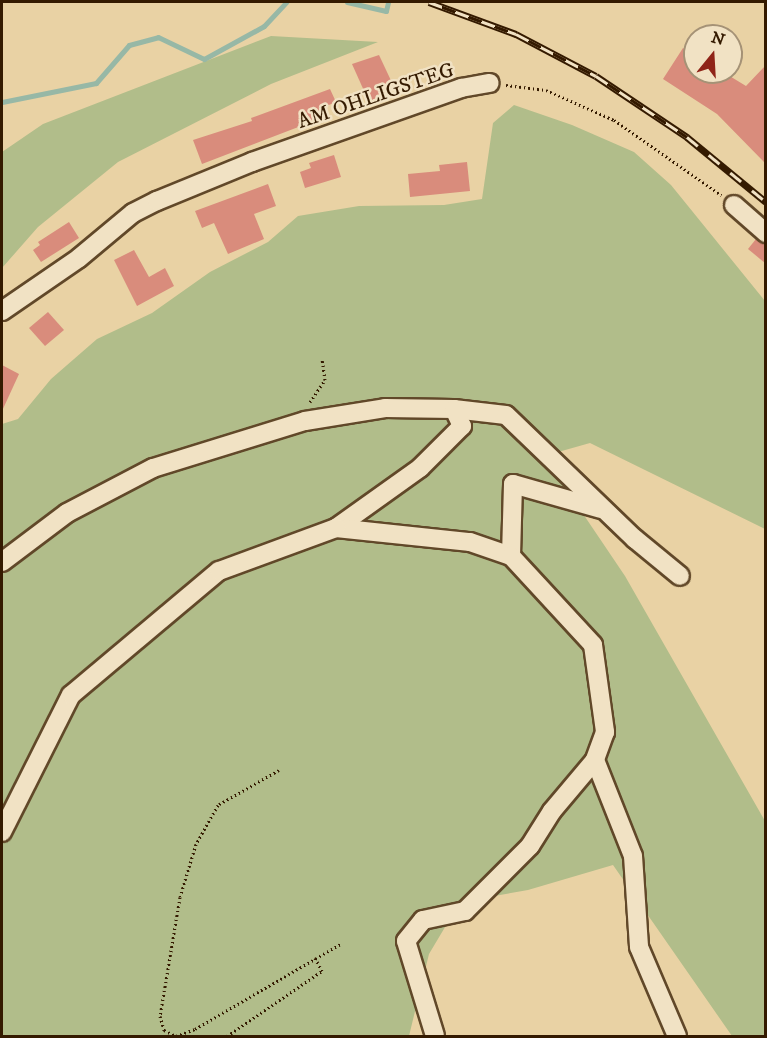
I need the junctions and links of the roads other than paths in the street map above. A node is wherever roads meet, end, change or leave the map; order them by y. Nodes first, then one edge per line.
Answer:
1 (490, 83) road end
2 (734, 205) road end
3 (765, 233) edge
4 (2, 311) edge
5 (454, 409) junction
6 (605, 510) junction
7 (336, 528) junction
8 (511, 556) junction
9 (2, 562) edge
10 (680, 576) dead end
11 (595, 760) junction
12 (2, 832) edge
13 (435, 1036) edge
14 (677, 1036) edge

1 - 4 street, AM OHLIGSTEG
2 - 3 street
5 - 6 street
5 - 7 street
5 - 9 street
6 - 8 street
6 - 10 street
7 - 8 street
7 - 12 street
8 - 11 street
11 - 13 street
11 - 14 street

